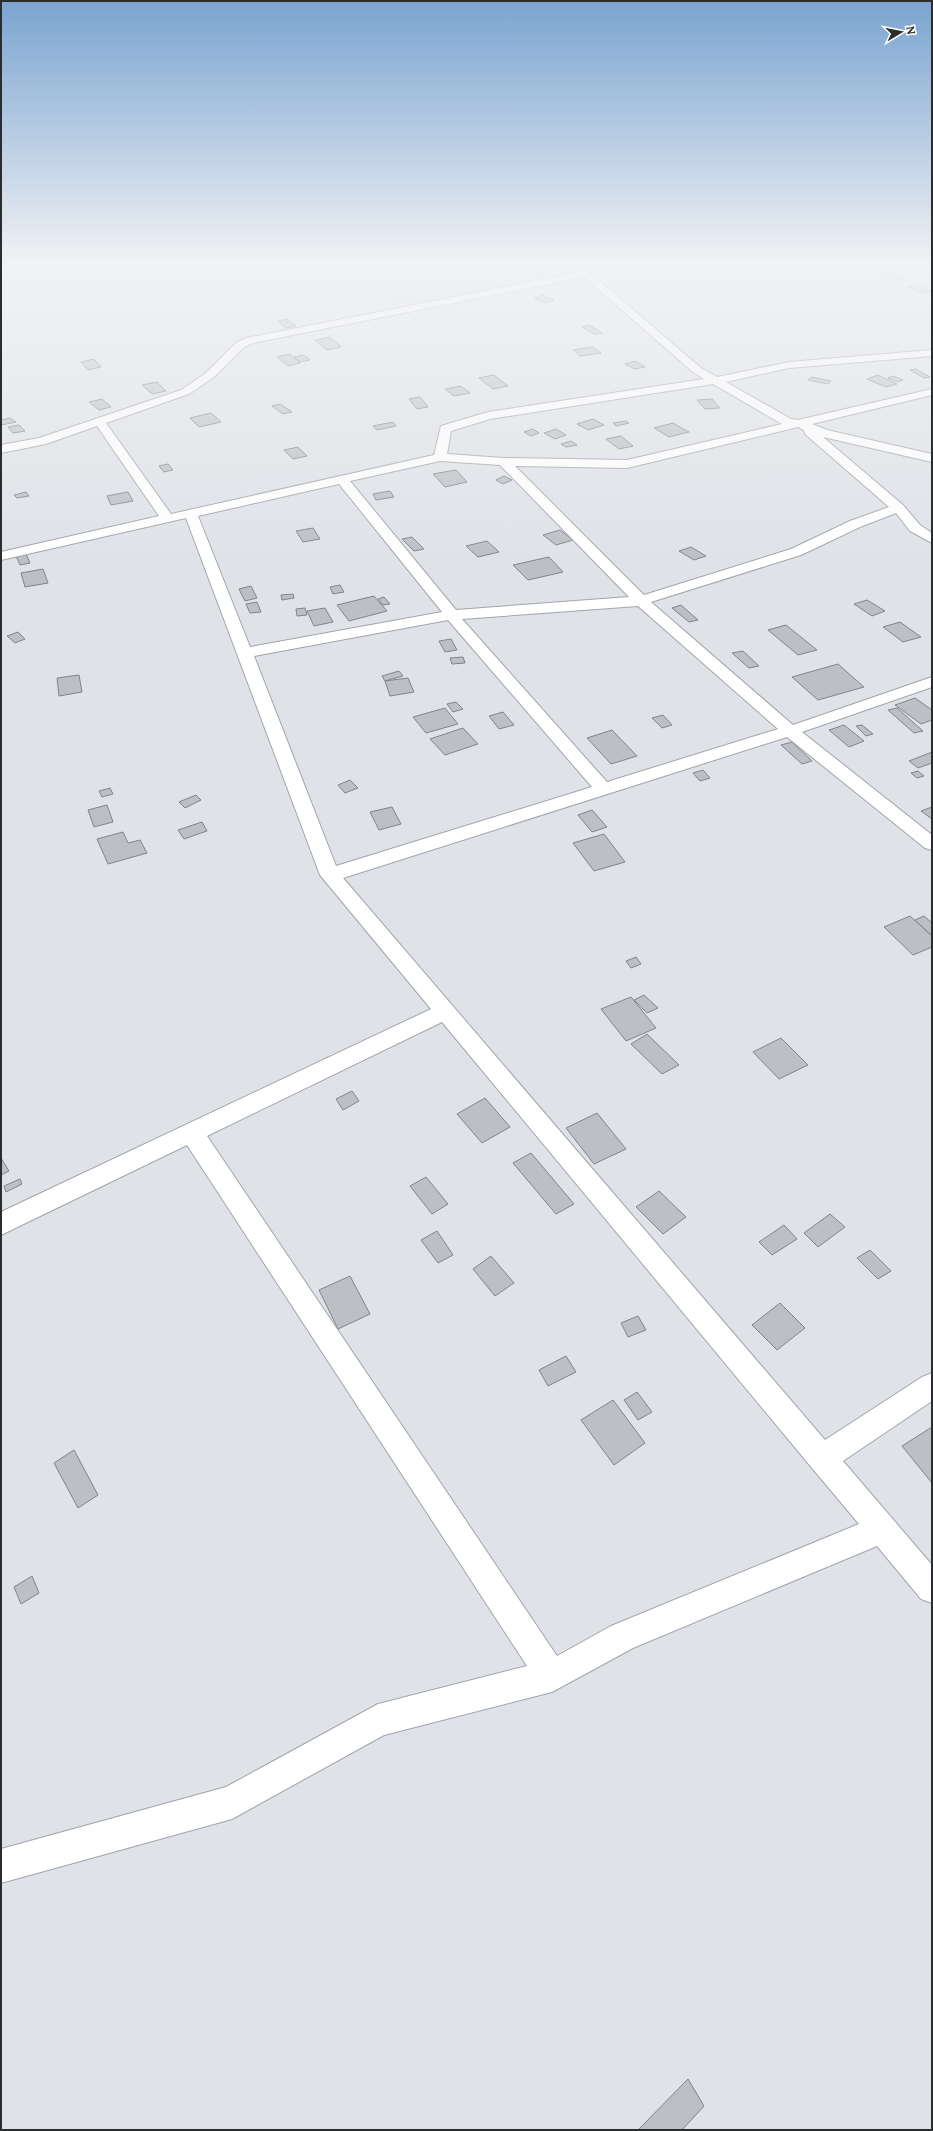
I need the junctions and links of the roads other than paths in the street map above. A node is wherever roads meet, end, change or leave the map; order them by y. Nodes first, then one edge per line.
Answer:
1 (224, 361) edge
2 (687, 361) edge
3 (831, 361) edge
4 (718, 380) junction
5 (932, 392) edge
6 (99, 421) junction
7 (801, 424) junction
8 (1, 449) edge
9 (440, 456) junction
10 (932, 458) edge
11 (504, 462) junction
12 (341, 479) junction
13 (898, 508) junction
14 (191, 514) junction
15 (168, 519) junction
16 (932, 539) edge
17 (1, 556) edge
18 (641, 601) junction
19 (451, 615) junction
20 (244, 653) junction
21 (932, 682) edge
22 (790, 731) junction
23 (604, 790) junction
24 (932, 844) edge
25 (330, 875) junction
26 (445, 1011) junction
27 (192, 1132) junction
28 (1, 1224) edge
29 (932, 1386) edge
30 (822, 1458) junction
31 (882, 1529) junction
32 (932, 1588) edge
33 (552, 1676) junction
34 (1, 1866) edge

1 - 6 street
2 - 4 street
3 - 4 street
4 - 7 street
4 - 9 street
5 - 7 street
6 - 8 street
6 - 15 street
7 - 10 street
7 - 11 street
7 - 13 street
9 - 11 street
9 - 12 street
11 - 18 street
12 - 14 street
12 - 19 street
13 - 16 street
13 - 18 street
14 - 15 street
14 - 20 street
15 - 17 street
18 - 19 street
18 - 22 street
19 - 20 street
19 - 23 street
20 - 25 street
21 - 22 street
22 - 23 street
22 - 24 street
23 - 25 street
25 - 26 street
26 - 27 street
26 - 30 street
27 - 28 street
27 - 33 street
29 - 30 street
30 - 31 street
31 - 32 street
31 - 33 street
33 - 34 street

